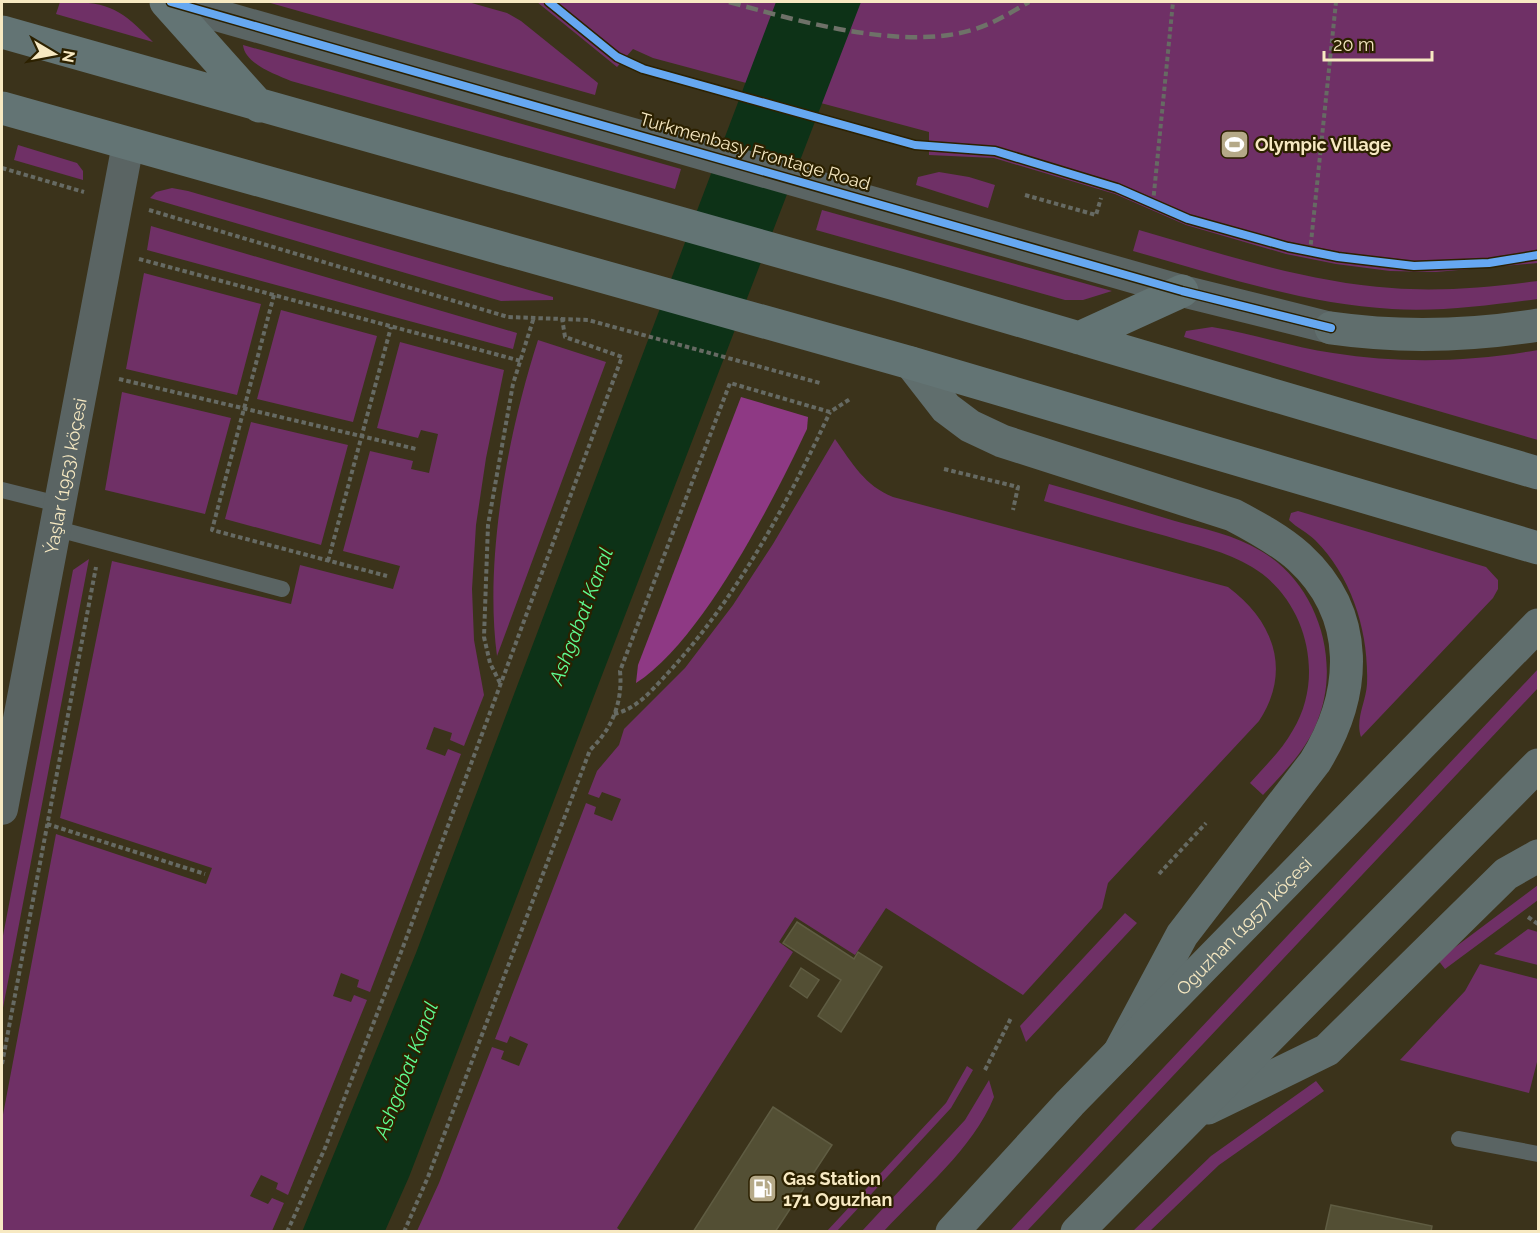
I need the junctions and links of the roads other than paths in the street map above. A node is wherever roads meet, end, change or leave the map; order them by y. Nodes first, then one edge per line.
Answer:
1 (166, 2) edge
2 (171, 2) edge
3 (2, 32) edge
4 (259, 106) junction
5 (2, 108) edge
6 (128, 144) junction
7 (1182, 291) junction
8 (1539, 325) edge
9 (1331, 328) joint
10 (1079, 338) junction
11 (912, 363) junction
12 (1539, 473) edge
13 (2, 490) edge
14 (56, 516) junction
15 (1539, 548) edge
16 (282, 589) dead end
17 (1539, 625) edge
18 (1539, 765) edge
19 (2, 808) edge
20 (1539, 856) edge
21 (1119, 1053) junction
22 (1185, 1119) junction
23 (1459, 1138) dead end
24 (1539, 1154) edge
25 (952, 1232) edge
26 (1077, 1232) edge

1 - 4 main road
2 - 7 street, Turkmenbasy Frontage Road
3 - 4 main road
4 - 10 main road
5 - 6 main road
6 - 11 main road
6 - 14 street, Ýaşlar (1953) köçesi
7 - 9 street, Turkmenbasy Frontage Road
7 - 10 main road
8 - 9 main road
10 - 12 main road
11 - 15 main road
11 - 21 main road
13 - 14 lane
14 - 16 lane
14 - 19 street, Ýaşlar (1953) köçesi
17 - 21 main road, Oguzhan (1957) köçesi
18 - 22 main road
20 - 22 main road
21 - 25 main road, Oguzhan (1957) köçesi
22 - 26 main road
23 - 24 lane

